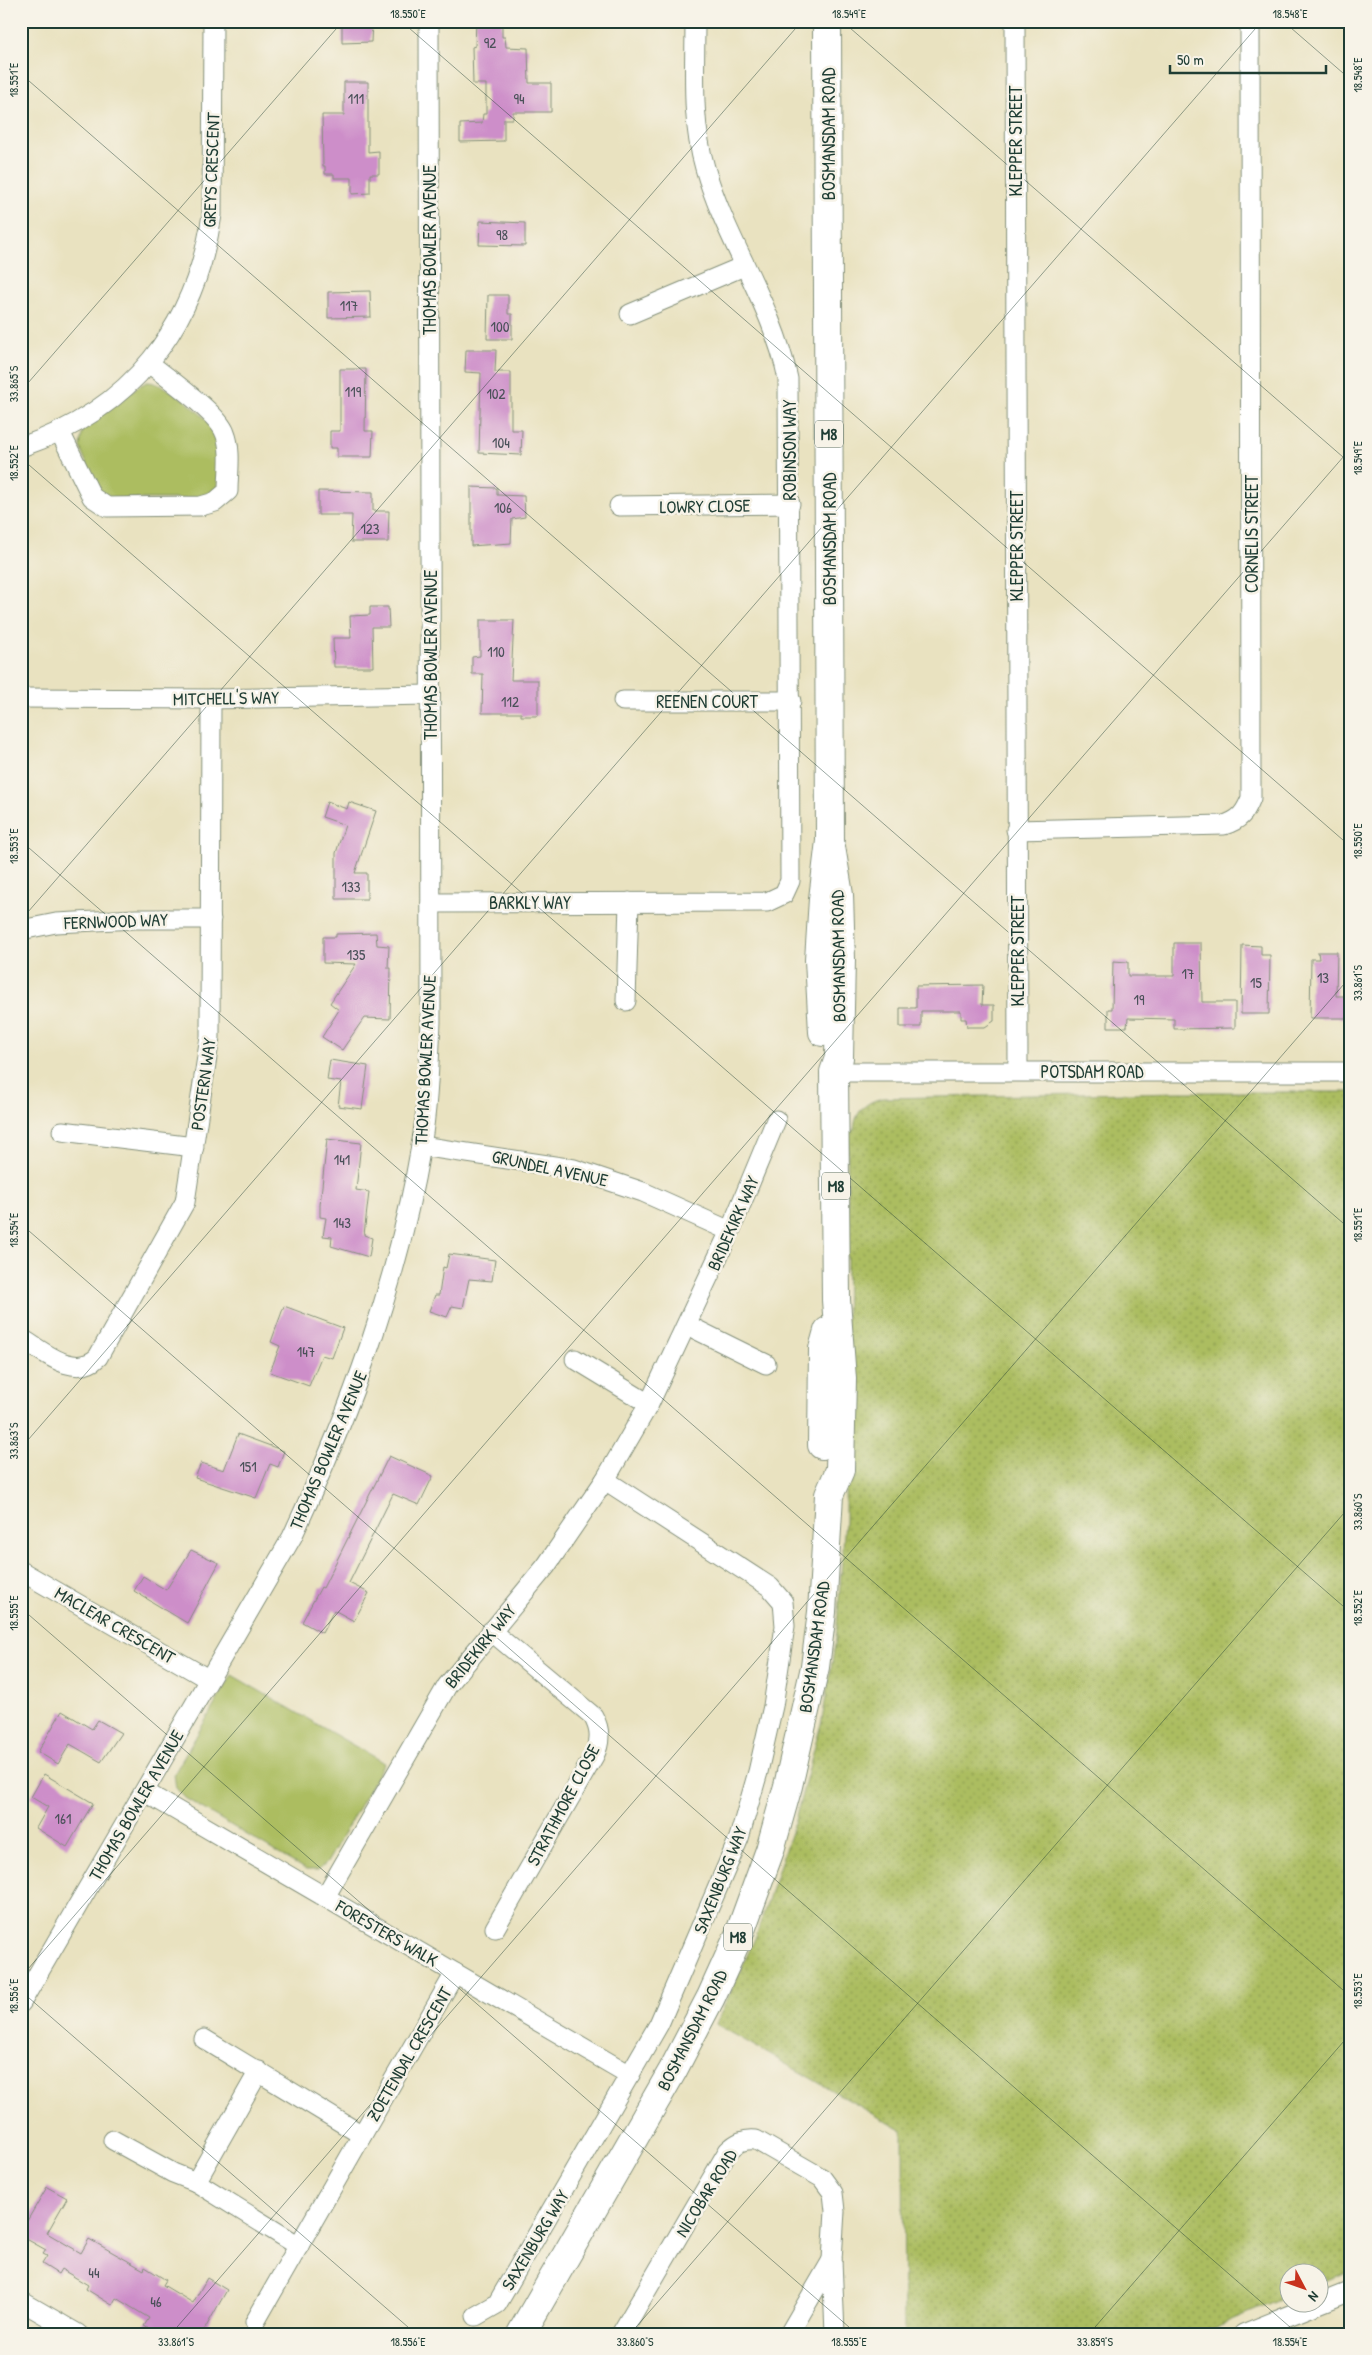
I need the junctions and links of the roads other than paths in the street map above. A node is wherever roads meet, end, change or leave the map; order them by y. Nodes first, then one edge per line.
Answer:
1 (213, 21) edge
2 (429, 21) edge
3 (695, 21) edge
4 (1015, 21) edge
5 (1250, 21) edge
6 (828, 23) edge
7 (744, 266) junction
8 (630, 314) dead end
9 (149, 363) junction
10 (60, 432) junction
11 (21, 447) edge
12 (790, 504) junction
13 (619, 506) dead end
14 (430, 695) junction
15 (21, 698) edge
16 (211, 699) junction
17 (623, 701) dead end
18 (790, 701) junction
19 (1016, 830) junction
20 (784, 894) joint
21 (431, 902) junction
22 (629, 902) junction
23 (211, 919) junction
24 (21, 930) edge
25 (626, 1001) dead end
26 (1018, 1071) junction
27 (834, 1072) junction
28 (1351, 1072) edge
29 (776, 1120) dead end
30 (62, 1131) dead end
31 (421, 1146) junction
32 (194, 1147) junction
33 (730, 1231) junction
34 (687, 1325) junction
35 (21, 1338) edge
36 (575, 1359) dead end
37 (766, 1364) dead end
38 (650, 1404) junction
39 (605, 1480) junction
40 (21, 1570) edge
41 (491, 1631) junction
42 (208, 1679) junction
43 (145, 1792) junction
44 (325, 1897) junction
45 (495, 1928) dead end
46 (455, 1973) junction
47 (21, 2003) edge
48 (204, 2039) dead end
49 (259, 2071) junction
50 (630, 2075) junction
51 (362, 2135) junction
52 (112, 2140) dead end
53 (196, 2182) junction
54 (299, 2246) junction
55 (832, 2260) junction
56 (1351, 2291) edge
57 (21, 2301) edge
58 (476, 2316) dead end
59 (256, 2322) dead end
60 (78, 2334) edge
61 (520, 2334) edge
62 (621, 2334) edge
63 (788, 2334) edge
64 (835, 2334) edge
65 (1243, 2334) edge

1 - 9 street, GREYS CRESCENT
2 - 14 street, THOMAS BOWLER AVENUE
3 - 7 street, ROBINSON WAY
4 - 19 street, KLEPPER STREET
5 - 19 street, CORNELIS STREET
6 - 27 main road, BOSMANSDAM ROAD / M8
7 - 8 street
7 - 12 street, ROBINSON WAY
9 - 10 street, GREYS CRESCENT
9 - 10 street
10 - 11 street, GREYS CRESCENT
12 - 13 street, LOWRY CLOSE
12 - 18 street, ROBINSON WAY
14 - 16 street, MITCHELL'S WAY
14 - 21 street, THOMAS BOWLER AVENUE
15 - 16 street, MITCHELL'S WAY
16 - 23 street, POSTERN WAY
17 - 18 street, REENEN COURT
18 - 20 street, ROBINSON WAY
19 - 26 street, KLEPPER STREET
20 - 22 street, BARKLY WAY
21 - 22 street, BARKLY WAY
21 - 31 street, THOMAS BOWLER AVENUE
22 - 25 street
23 - 24 street, FERNWOOD WAY
23 - 32 street, POSTERN WAY
26 - 27 street, POTSDAM ROAD
26 - 28 street, POTSDAM ROAD
27 - 61 main road, BOSMANSDAM ROAD / M8
29 - 33 street, BRIDEKIRK WAY
30 - 32 street
31 - 33 street, GRUNDEL AVENUE
31 - 42 street, THOMAS BOWLER AVENUE
32 - 35 street, POSTERN WAY
33 - 34 street, BRIDEKIRK WAY
34 - 37 street
34 - 38 street, BRIDEKIRK WAY
36 - 38 street
38 - 39 street, BRIDEKIRK WAY
39 - 41 street, BRIDEKIRK WAY
39 - 50 street, SAXENBURG WAY
40 - 42 street, MACLEAR CRESCENT
41 - 44 street, BRIDEKIRK WAY
41 - 45 street, STRATHMORE CLOSE
42 - 43 street, THOMAS BOWLER AVENUE
43 - 44 street, FORESTERS WALK
43 - 47 street, THOMAS BOWLER AVENUE
44 - 46 street, FORESTERS WALK
46 - 50 street, FORESTERS WALK
46 - 51 street, ZOETENDAL CRESCENT
48 - 49 street, ZOETENDAL CRESCENT
49 - 51 street, ZOETENDAL CRESCENT
49 - 53 street
50 - 58 street, SAXENBURG WAY
51 - 54 street, ZOETENDAL CRESCENT
52 - 53 street
53 - 54 street
54 - 59 street, ZOETENDAL CRESCENT
55 - 62 street, NICOBAR ROAD
55 - 63 street
55 - 64 street, NICOBAR ROAD
56 - 65 street
57 - 60 street

